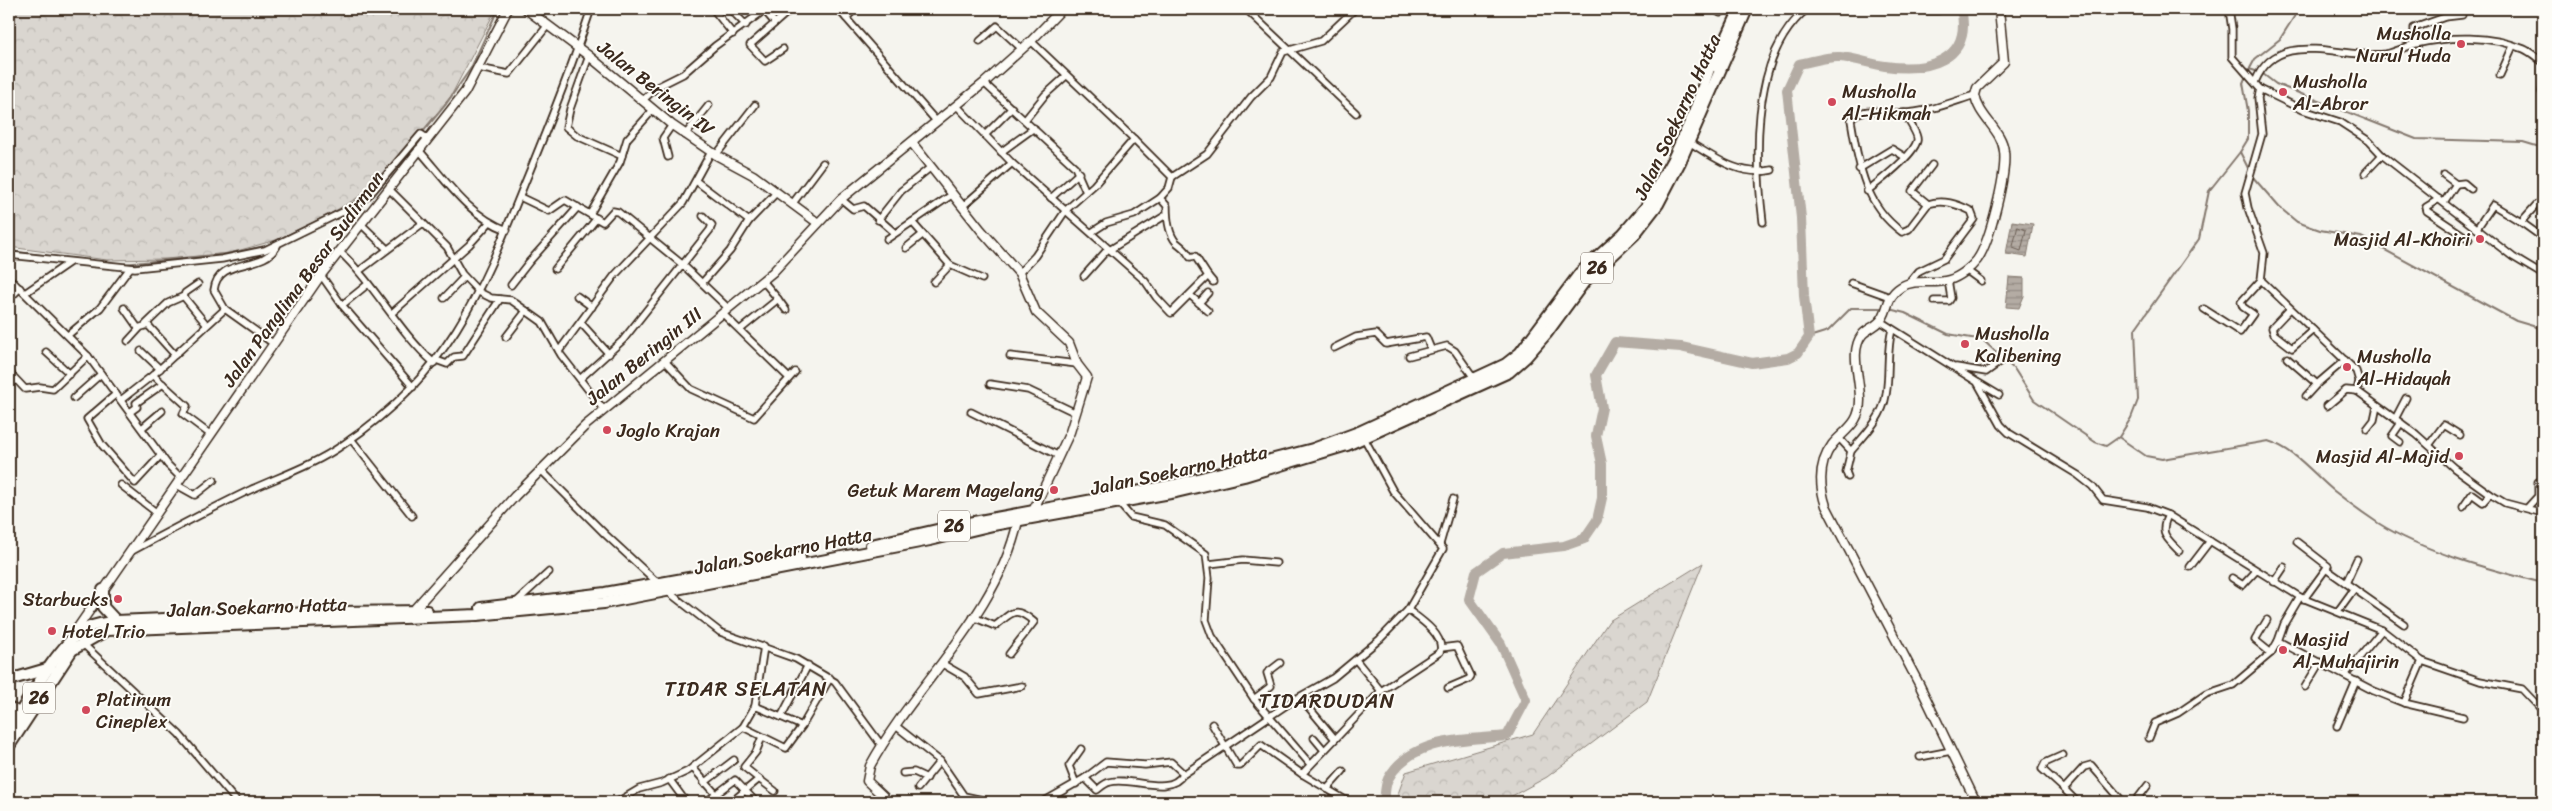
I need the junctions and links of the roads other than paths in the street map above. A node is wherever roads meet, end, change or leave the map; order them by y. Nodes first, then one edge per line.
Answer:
1 (508, 9) edge
2 (526, 9) edge
3 (591, 9) edge
4 (713, 9) edge
5 (730, 9) edge
6 (765, 9) edge
7 (791, 9) edge
8 (838, 9) edge
9 (855, 9) edge
10 (1062, 9) edge
11 (1246, 9) edge
12 (1355, 9) edge
13 (1714, 9) edge
14 (1731, 9) edge
15 (1748, 9) edge
16 (1755, 9) edge
17 (1807, 9) edge
18 (1925, 9) edge
19 (1938, 9) edge
20 (1999, 9) edge
21 (2229, 9) edge
22 (2462, 15) dead end
23 (846, 18) junction
24 (775, 23) junction
25 (548, 25) junction
26 (746, 25) junction
27 (733, 34) junction
28 (980, 41) dead end
29 (1031, 41) junction
30 (2414, 44) junction
31 (2513, 46) junction
32 (578, 48) junction
33 (783, 49) dead end
34 (1022, 49) junction
35 (1288, 49) junction
36 (589, 56) junction
37 (2543, 62) edge
38 (478, 68) junction
39 (2500, 75) dead end
40 (1066, 76) junction
41 (2252, 80) junction
42 (984, 83) junction
43 (2543, 83) edge
44 (2260, 89) junction
45 (2542, 92) dead end
46 (1974, 94) junction
47 (642, 101) junction
48 (755, 105) dead end
49 (708, 106) dead end
50 (957, 106) junction
51 (1012, 108) junction
52 (653, 110) junction
53 (1699, 110) junction
54 (1356, 113) dead end
55 (1904, 113) junction
56 (1025, 120) junction
57 (937, 122) junction
58 (672, 126) junction
59 (1034, 128) junction
60 (685, 135) junction
61 (985, 135) junction
62 (427, 138) junction
63 (1134, 139) junction
64 (1689, 142) junction
65 (912, 143) junction
66 (418, 149) junction
67 (1001, 152) junction
68 (714, 154) junction
69 (2382, 155) junction
70 (622, 156) junction
71 (668, 157) dead end
72 (1905, 157) junction
73 (823, 163) dead end
74 (1012, 163) junction
75 (1932, 165) dead end
76 (931, 167) junction
77 (1859, 168) junction
78 (1772, 170) dead end
79 (1079, 173) junction
80 (1758, 173) junction
81 (2365, 173) dead end
82 (2444, 175) dead end
83 (1172, 177) junction
84 (696, 182) junction
85 (2456, 184) junction
86 (389, 189) junction
87 (2471, 190) dead end
88 (1867, 191) junction
89 (777, 192) junction
90 (1086, 192) junction
91 (953, 194) junction
92 (520, 197) junction
93 (1051, 198) junction
94 (1160, 198) junction
95 (842, 199) junction
96 (2442, 200) junction
97 (793, 203) junction
98 (1928, 204) junction
99 (2537, 204) dead end
100 (963, 206) junction
101 (578, 207) junction
102 (1066, 210) junction
103 (590, 214) junction
104 (1166, 215) junction
105 (703, 216) dead end
106 (597, 218) junction
107 (878, 220) junction
108 (750, 221) junction
109 (912, 222) junction
110 (1763, 222) dead end
111 (2521, 222) junction
112 (423, 223) junction
113 (489, 223) junction
114 (818, 223) junction
115 (361, 224) junction
116 (2477, 228) junction
117 (507, 230) junction
118 (1092, 232) junction
119 (2543, 232) edge
120 (895, 233) junction
121 (922, 235) junction
122 (651, 239) junction
123 (2469, 239) dead end
124 (887, 240) dead end
125 (277, 246) junction
126 (906, 248) dead end
127 (388, 249) junction
128 (1109, 249) junction
129 (340, 251) junction
130 (9, 255) edge
131 (455, 258) junction
132 (70, 262) junction
133 (950, 264) junction
134 (683, 265) junction
135 (130, 268) junction
136 (555, 269) dead end
137 (1966, 270) junction
138 (359, 271) junction
139 (1019, 273) junction
140 (321, 275) junction
141 (2543, 275) edge
142 (1084, 276) dead end
143 (1208, 276) junction
144 (464, 277) junction
145 (9, 278) edge
146 (982, 279) dead end
147 (763, 280) junction
148 (1948, 280) junction
149 (2261, 280) junction
150 (1981, 281) dead end
151 (934, 282) dead end
152 (1213, 282) dead end
153 (702, 283) junction
154 (1851, 283) dead end
155 (198, 284) dead end
156 (368, 284) junction
157 (1908, 284) junction
158 (511, 285) dead end
159 (20, 288) junction
160 (478, 292) junction
161 (25, 293) junction
162 (1208, 293) dead end
163 (1190, 295) junction
164 (184, 296) junction
165 (577, 296) dead end
166 (1890, 297) junction
167 (444, 298) dead end
168 (500, 299) junction
169 (778, 299) junction
170 (9, 300) edge
171 (1934, 301) dead end
172 (1199, 303) junction
173 (342, 305) junction
174 (592, 307) junction
175 (124, 308) dead end
176 (225, 309) junction
177 (2204, 309) dead end
178 (2290, 309) junction
179 (786, 310) dead end
180 (526, 311) junction
181 (725, 311) junction
182 (1208, 311) dead end
183 (392, 313) junction
184 (1883, 315) junction
185 (581, 323) junction
186 (146, 324) junction
187 (206, 324) junction
188 (138, 329) junction
189 (740, 329) junction
190 (1892, 329) junction
191 (2313, 330) junction
192 (68, 335) junction
193 (506, 337) dead end
194 (128, 341) dead end
195 (274, 344) junction
196 (1334, 348) dead end
197 (1431, 349) junction
198 (559, 351) junction
199 (46, 352) dead end
200 (141, 352) dead end
201 (609, 354) junction
202 (175, 355) junction
203 (88, 356) junction
204 (1010, 356) dead end
205 (1409, 356) dead end
206 (2286, 358) dead end
207 (2345, 360) junction
208 (435, 361) junction
209 (665, 361) junction
210 (2000, 362) dead end
211 (1077, 364) junction
212 (1954, 367) junction
213 (1507, 368) junction
214 (160, 369) junction
215 (9, 372) edge
216 (795, 372) dead end
217 (70, 374) junction
218 (102, 374) junction
219 (154, 375) junction
220 (14, 378) junction
221 (789, 378) junction
222 (1474, 378) junction
223 (580, 379) junction
224 (9, 382) edge
225 (1977, 382) junction
226 (163, 384) junction
227 (990, 384) dead end
228 (2317, 384) junction
229 (413, 387) junction
230 (2357, 391) junction
231 (116, 394) junction
232 (1999, 395) dead end
233 (2306, 396) dead end
234 (74, 398) dead end
235 (2406, 398) dead end
236 (120, 400) junction
237 (2327, 406) dead end
238 (2377, 406) junction
239 (604, 410) junction
240 (130, 412) junction
241 (162, 412) dead end
242 (971, 412) dead end
243 (1076, 413) junction
244 (2395, 419) junction
245 (2401, 423) junction
246 (142, 428) junction
247 (2367, 429) dead end
248 (211, 435) junction
249 (2460, 435) dead end
250 (1364, 438) junction
251 (1839, 438) junction
252 (351, 439) junction
253 (2400, 442) dead end
254 (2429, 445) junction
255 (1851, 451) junction
256 (161, 455) junction
257 (1059, 456) junction
258 (540, 468) junction
259 (1848, 476) dead end
260 (214, 480) dead end
261 (179, 481) junction
262 (2538, 482) dead end
263 (121, 485) dead end
264 (2490, 494) junction
265 (1453, 499) dead end
266 (1118, 502) junction
267 (2463, 506) dead end
268 (2528, 508) junction
269 (1032, 511) junction
270 (157, 513) junction
271 (2543, 513) edge
272 (2168, 515) junction
273 (412, 516) dead end
274 (1018, 521) junction
275 (955, 530) junction
276 (2210, 541) junction
277 (2297, 542) dead end
278 (1440, 544) junction
279 (2180, 551) dead end
280 (130, 552) junction
281 (2357, 559) dead end
282 (1276, 562) dead end
283 (1209, 564) junction
284 (2190, 567) dead end
285 (2284, 567) dead end
286 (2326, 569) junction
287 (2256, 571) junction
288 (549, 572) dead end
289 (2232, 578) dead end
290 (2274, 582) junction
291 (2346, 583) junction
292 (663, 588) junction
293 (2354, 589) junction
294 (103, 590) junction
295 (2302, 598) junction
296 (513, 605) junction
297 (91, 609) junction
298 (1408, 610) junction
299 (2338, 611) junction
300 (410, 614) junction
301 (973, 617) junction
302 (2267, 620) dead end
303 (116, 621) junction
304 (230, 621) junction
305 (2404, 624) dead end
306 (94, 625) junction
307 (84, 629) junction
308 (108, 630) junction
309 (2382, 630) junction
310 (78, 638) junction
311 (2278, 641) junction
312 (764, 646) junction
313 (70, 647) junction
314 (1441, 648) junction
315 (1009, 654) dead end
316 (2271, 654) junction
317 (1356, 660) junction
318 (2422, 661) junction
319 (2320, 662) junction
320 (940, 663) junction
321 (1280, 663) dead end
322 (808, 664) junction
323 (50, 668) junction
324 (2345, 675) junction
325 (830, 678) junction
326 (9, 680) edge
327 (2356, 681) junction
328 (1022, 686) dead end
329 (2305, 687) dead end
330 (1448, 688) dead end
331 (1381, 691) junction
332 (1300, 697) junction
333 (1254, 699) junction
334 (2404, 703) junction
335 (755, 706) junction
336 (9, 707) edge
337 (2543, 711) edge
338 (24, 715) junction
339 (781, 717) junction
340 (1270, 717) junction
341 (2463, 717) dead end
342 (1212, 724) dead end
343 (802, 726) junction
344 (896, 726) junction
345 (2337, 726) dead end
346 (743, 727) junction
347 (9, 731) edge
348 (762, 736) junction
349 (1314, 738) dead end
350 (2149, 738) dead end
351 (1335, 739) junction
352 (880, 744) junction
353 (9, 746) edge
354 (1225, 747) junction
355 (1081, 749) dead end
356 (1324, 750) junction
357 (1951, 751) junction
358 (2063, 755) dead end
359 (1920, 757) dead end
360 (734, 760) dead end
361 (940, 761) junction
362 (1310, 764) junction
363 (693, 768) junction
364 (1343, 771) dead end
365 (903, 773) dead end
366 (1184, 774) junction
367 (1302, 774) junction
368 (927, 778) junction
369 (1085, 778) junction
370 (670, 779) junction
371 (758, 779) junction
372 (704, 783) junction
373 (1076, 784) junction
374 (2148, 785) dead end
375 (918, 788) dead end
376 (1326, 789) junction
377 (2064, 789) junction
378 (745, 791) junction
379 (775, 791) dead end
380 (717, 794) junction
381 (735, 799) dead end
382 (964, 799) edge
383 (625, 800) edge
384 (237, 802) edge
385 (617, 802) edge
386 (686, 802) edge
387 (706, 802) edge
388 (723, 802) edge
389 (756, 802) edge
390 (885, 802) edge
391 (992, 802) edge
392 (1043, 802) edge
393 (1349, 802) edge
394 (1976, 802) edge
395 (2077, 802) edge
396 (2123, 802) edge
397 (2135, 802) edge

1 - 38 street, Jalan Panglima Besar Sudirman
2 - 25 street, Jalan Beringin IV
3 - 32 street
4 - 27 street
5 - 26 street
6 - 24 street
6 - 26 street
7 - 24 street
8 - 23 street
9 - 23 street
10 - 29 street, Jalan Beringin III
11 - 35 street
12 - 35 street
13 - 14 street
14 - 53 highway
15 - 53 highway, Jalan Soekarno Hatta / 26
16 - 53 highway
17 - 80 street
18 - 19 main road
20 - 46 street
21 - 41 street
22 - 30 street
23 - 57 street
24 - 33 street
25 - 32 street, Jalan Beringin IV
25 - 38 street
26 - 27 street
27 - 47 street
28 - 34 street
29 - 34 street, Jalan Beringin III
29 - 40 street
30 - 31 street
30 - 41 street
31 - 37 street
31 - 39 street
32 - 36 street, Jalan Beringin IV
32 - 92 street
34 - 42 street, Jalan Beringin III
35 - 54 street
35 - 83 street
36 - 47 street, Jalan Beringin IV
36 - 70 street
38 - 62 street, Jalan Panglima Besar Sudirman
40 - 56 street
40 - 63 street
41 - 44 street
42 - 50 street, Jalan Beringin III
42 - 51 street
43 - 45 street
44 - 69 street
44 - 149 street
46 - 55 street
46 - 137 street
47 - 52 street, Jalan Beringin IV
48 - 68 street
49 - 60 street
50 - 57 street, Jalan Beringin III
50 - 61 street
51 - 56 street
51 - 61 street
52 - 58 street, Jalan Beringin IV
52 - 70 street
53 - 64 highway, Jalan Soekarno Hatta / 26
53 - 213 highway, Jalan Soekarno Hatta / 26
55 - 72 street
55 - 77 street
56 - 59 street
57 - 65 street, Jalan Beringin III
58 - 60 street, Jalan Beringin IV
58 - 71 street
59 - 67 street
59 - 79 street
60 - 68 street, Jalan Beringin IV
61 - 67 street
62 - 66 street, Jalan Panglima Besar Sudirman
62 - 125 street
63 - 83 street
63 - 90 street
64 - 80 street
64 - 213 highway, Jalan Soekarno Hatta / 26
65 - 76 street
65 - 95 street, Jalan Beringin III
66 - 86 street, Jalan Panglima Besar Sudirman
66 - 113 street
67 - 74 street
68 - 84 street
68 - 89 street, Jalan Beringin IV
69 - 81 street
69 - 96 street
70 - 103 street
72 - 77 street
72 - 88 street
73 - 97 street
74 - 93 street
74 - 100 street
75 - 98 street
76 - 91 street
76 - 107 street
77 - 88 street
78 - 80 street
79 - 90 street
79 - 93 street
80 - 110 street
82 - 85 street
83 - 94 street
84 - 108 street
84 - 122 street
85 - 87 street
85 - 96 street
86 - 112 street
86 - 115 street, Jalan Panglima Besar Sudirman
88 - 98 street
89 - 97 street, Jalan Beringin IV
89 - 108 street
90 - 102 street
91 - 100 street
91 - 109 street
92 - 101 street
92 - 117 street
93 - 102 street
94 - 104 street
94 - 118 street
95 - 107 street
95 - 114 street, Jalan Beringin III
96 - 116 street
96 - 123 street
97 - 114 street, Jalan Beringin IV
98 - 157 street
99 - 111 street
100 - 139 street
101 - 103 street
101 - 158 street
102 - 118 street
102 - 139 street
103 - 106 street
104 - 128 street
104 - 143 street
105 - 134 street
106 - 122 street
106 - 136 street
107 - 120 street
108 - 153 street
109 - 120 street
109 - 121 street
111 - 116 street
111 - 119 street
112 - 127 street
112 - 131 street
113 - 117 street
113 - 131 street
114 - 147 street, Jalan Beringin III
115 - 127 street
115 - 129 street, Jalan Panglima Besar Sudirman
116 - 141 street
117 - 160 street
118 - 128 street
120 - 124 street
121 - 126 street
121 - 133 street
122 - 134 street
122 - 174 street
125 - 135 street
125 - 176 street
127 - 138 street
128 - 142 street
128 - 163 street
129 - 138 street
129 - 140 street, Jalan Panglima Besar Sudirman
130 - 132 street
131 - 144 street
131 - 183 street
132 - 135 street
132 - 161 street
133 - 146 street
133 - 151 street
134 - 153 street
134 - 201 street
135 - 192 street
137 - 148 street
137 - 150 street
138 - 156 street
139 - 211 street
140 - 173 street
140 - 195 street, Jalan Panglima Besar Sudirman
143 - 152 street
143 - 163 street
144 - 160 street
144 - 167 street
145 - 159 street
147 - 169 street
147 - 181 street, Jalan Beringin III
148 - 157 street
148 - 171 street
149 - 177 street
149 - 178 street
153 - 181 street
154 - 166 street
155 - 164 street
156 - 173 street
156 - 183 street
157 - 166 street
159 - 161 street
159 - 170 street
160 - 168 street
160 - 208 street
161 - 192 street
162 - 172 street
163 - 172 street
164 - 186 street
164 - 187 street
165 - 174 street
166 - 184 street
168 - 180 street
168 - 208 street
169 - 179 street
169 - 189 street
172 - 182 street
173 - 229 street
174 - 185 street
175 - 188 street
176 - 187 street
176 - 195 street
178 - 191 street
178 - 191 street
180 - 193 street
180 - 198 street
181 - 189 street
181 - 209 street, Jalan Beringin III
183 - 208 street
184 - 190 street
184 - 251 street
185 - 198 street
185 - 201 street
186 - 188 street
186 - 202 street
187 - 202 street
188 - 194 street
189 - 221 street
190 - 212 street
190 - 255 street
191 - 207 street
192 - 203 street
195 - 248 street, Jalan Panglima Besar Sudirman
196 - 197 street
197 - 205 street
197 - 222 street
198 - 223 street
199 - 217 street
200 - 214 street
201 - 223 street
202 - 214 street
203 - 217 street
203 - 218 street
204 - 211 street
206 - 228 street
207 - 228 street
207 - 230 street
208 - 229 street
209 - 221 street
209 - 239 street, Jalan Beringin III
210 - 212 street
211 - 243 street
212 - 225 street
213 - 222 highway, Jalan Soekarno Hatta / 26
213 - 250 highway, Jalan Soekarno Hatta / 26
214 - 219 street
215 - 220 street
216 - 221 street
217 - 220 street
218 - 231 street
218 - 234 street
219 - 226 street
219 - 236 street
220 - 224 street
222 - 269 highway, Jalan Soekarno Hatta / 26
223 - 239 street
225 - 232 street
225 - 272 street
226 - 240 street
226 - 248 street
227 - 243 street
228 - 233 street
229 - 252 street
230 - 237 street
230 - 238 street
231 - 236 street
231 - 256 street
235 - 244 street
236 - 240 street
238 - 244 street
238 - 247 street
239 - 258 street, Jalan Beringin III
240 - 246 street
241 - 246 street
242 - 257 street
243 - 257 street
244 - 245 street
245 - 253 street
245 - 254 street
246 - 256 street
248 - 261 street, Jalan Panglima Besar Sudirman
249 - 254 street
250 - 266 highway, Jalan Soekarno Hatta / 26
250 - 278 street
251 - 255 street
251 - 357 street
252 - 273 street
252 - 280 street
254 - 264 street
255 - 259 street
256 - 261 street
257 - 269 street
258 - 292 street
258 - 300 street, Jalan Beringin III
260 - 261 street
261 - 270 street, Jalan Panglima Besar Sudirman
262 - 268 street
263 - 270 street
264 - 267 street
264 - 268 street
265 - 278 street
266 - 274 highway, Jalan Soekarno Hatta / 26
266 - 283 street
268 - 271 street
269 - 275 highway, Jalan Soekarno Hatta / 26
270 - 280 street, Jalan Panglima Besar Sudirman
272 - 276 street
272 - 279 street
274 - 275 highway, Jalan Soekarno Hatta / 26
274 - 301 street
275 - 292 highway, Jalan Soekarno Hatta / 26
276 - 284 street
276 - 287 street
277 - 286 street
278 - 298 street
280 - 294 street, Jalan Panglima Besar Sudirman
281 - 291 street
282 - 283 street
283 - 333 street
285 - 290 street
286 - 291 street
286 - 295 street
287 - 289 street
287 - 290 street
288 - 296 street
290 - 295 street
291 - 293 street
292 - 296 highway, Jalan Soekarno Hatta / 26
292 - 300 highway, Jalan Soekarno Hatta / 26
292 - 312 street
293 - 299 street
293 - 305 street
294 - 297 street, Jalan Panglima Besar Sudirman
294 - 303 highway
295 - 299 street
295 - 311 street
296 - 300 highway, Jalan Soekarno Hatta / 26
297 - 306 street
297 - 307 street
297 - 310 street
298 - 314 street
298 - 317 street
299 - 309 street
300 - 304 highway, Jalan Soekarno Hatta / 26
301 - 315 street
301 - 320 street
302 - 316 street
303 - 304 highway, Jalan Soekarno Hatta / 26
303 - 306 highway, 26
304 - 308 highway, Jalan Soekarno Hatta / 26
306 - 307 highway, 26
306 - 308 street
307 - 310 highway, 26
308 - 310 highway, 26
309 - 318 street
309 - 324 street
310 - 313 highway, 26
310 - 384 street
311 - 316 street
311 - 319 street
312 - 322 street
312 - 335 street
313 - 323 highway, 26
313 - 338 highway, 26
314 - 330 street
314 - 331 street
316 - 350 street
317 - 331 street
317 - 332 street
318 - 334 street
318 - 337 street
319 - 324 street
319 - 329 street
320 - 328 street
320 - 344 street
321 - 333 street
322 - 325 street
322 - 339 street
323 - 326 highway
323 - 338 highway, 26
324 - 327 street
325 - 343 street
325 - 352 street
327 - 334 street
327 - 345 street
331 - 351 street
332 - 340 street
332 - 351 street
333 - 340 street
334 - 341 street
335 - 339 street
335 - 346 street
336 - 338 main road
338 - 347 highway, 26
338 - 353 highway, 26
339 - 343 street
340 - 354 street
340 - 362 street
342 - 354 street
343 - 348 street
344 - 352 street
344 - 361 street
346 - 348 street
346 - 363 street
348 - 371 street
349 - 356 street
351 - 356 street
352 - 390 street
354 - 366 street
354 - 367 street
355 - 373 street
356 - 362 street
357 - 359 street
357 - 394 street
358 - 377 street
360 - 372 street
361 - 368 street
361 - 382 street
362 - 367 street
363 - 370 street
363 - 372 street
364 - 376 street
365 - 368 street
366 - 369 street
366 - 369 street
367 - 376 street
368 - 375 street
369 - 373 street
370 - 383 street
370 - 386 street
371 - 378 street
371 - 379 street
372 - 380 street
373 - 392 street
374 - 397 street
376 - 393 street
377 - 395 street
377 - 396 street
378 - 380 street
378 - 381 street
378 - 389 street
380 - 387 street
380 - 388 street
382 - 391 street
383 - 385 street

